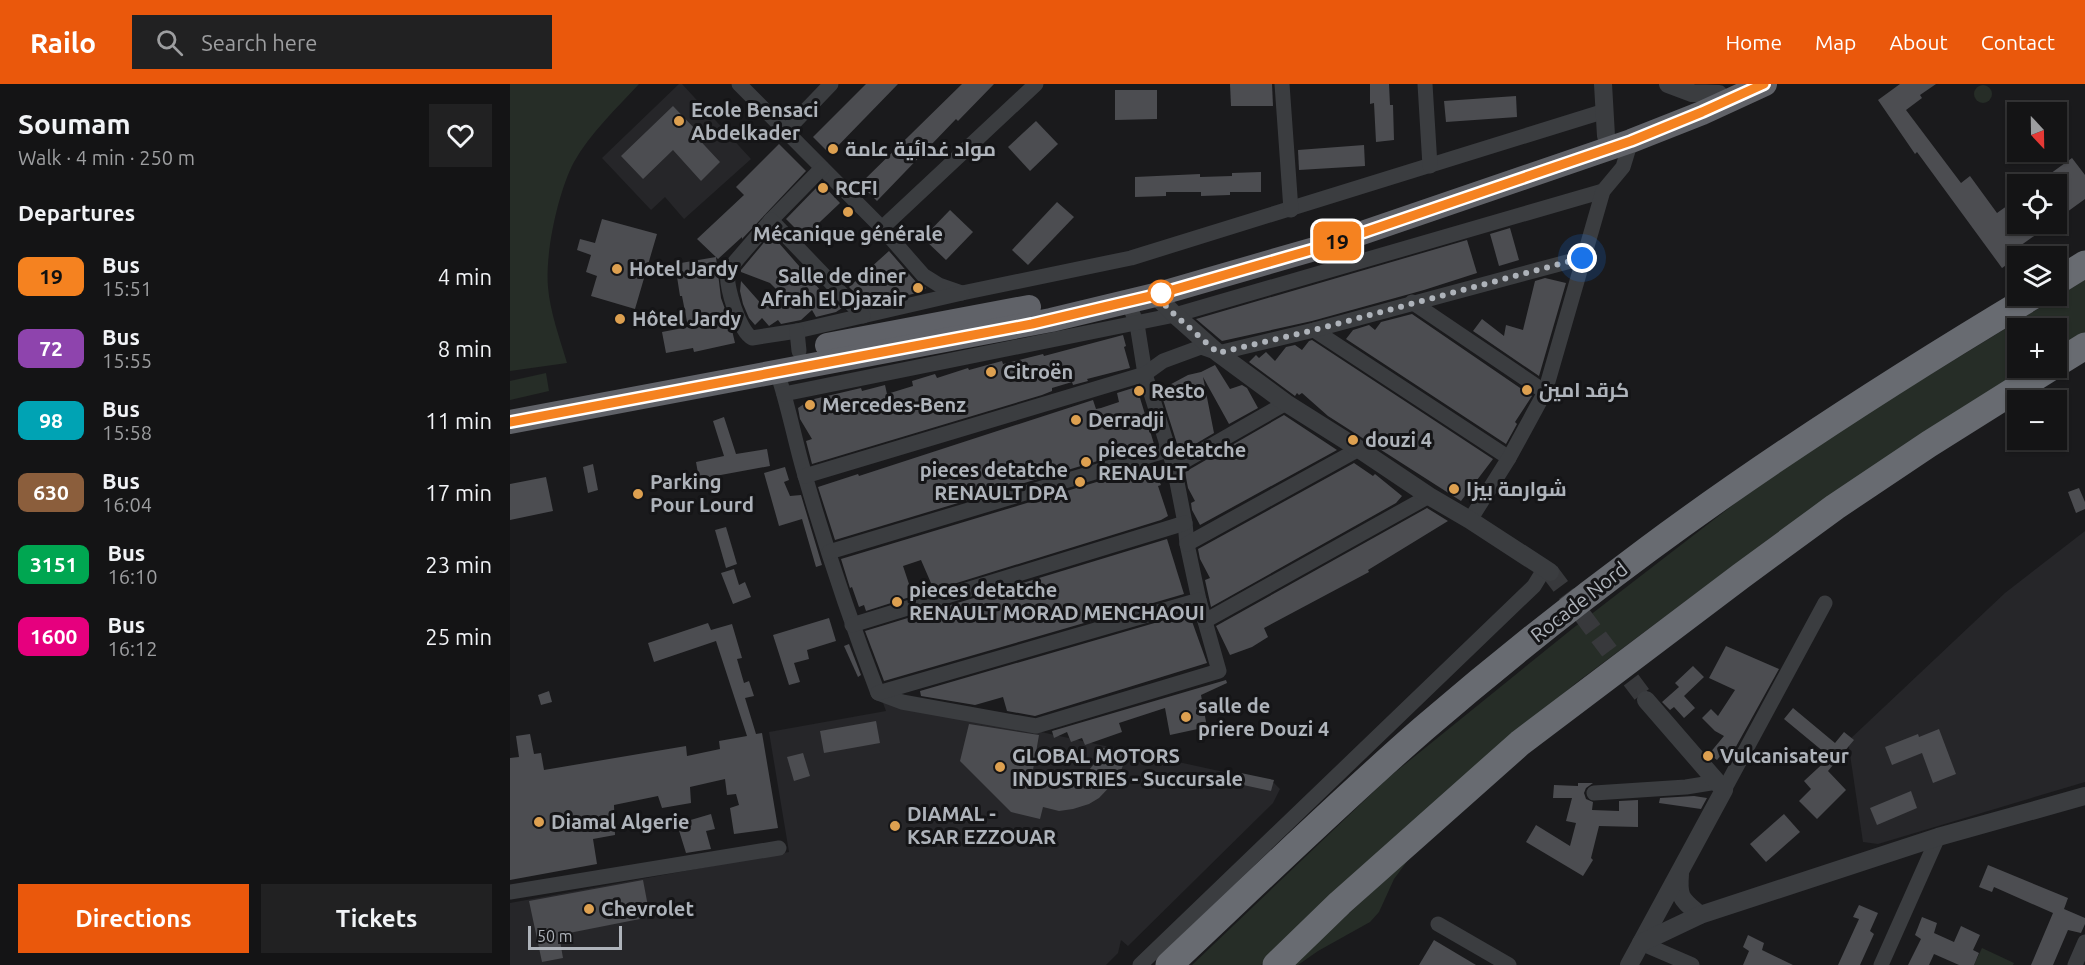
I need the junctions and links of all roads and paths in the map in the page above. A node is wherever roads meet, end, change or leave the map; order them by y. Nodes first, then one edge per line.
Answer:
1 (739, 84) edge
2 (831, 84) edge
3 (1036, 84) edge
4 (1282, 84) edge
5 (1425, 84) edge
6 (1603, 84) edge
7 (1668, 84) edge
8 (1764, 84) edge
9 (1729, 89) edge
10 (1605, 111) junction
11 (785, 132) junction
12 (1606, 136) junction
13 (1631, 141) junction
14 (1430, 166) junction
15 (822, 168) junction
16 (1603, 191) junction
17 (1291, 210) junction
18 (771, 219) junction
19 (882, 228) junction
20 (1582, 258) junction
21 (2085, 264) edge
22 (2067, 275) edge
23 (962, 293) junction
24 (1155, 295) junction
25 (1128, 302) junction
26 (1412, 302) junction
27 (2016, 306) edge
28 (1175, 315) junction
29 (863, 316) junction
30 (1137, 324) junction
31 (1314, 330) junction
32 (798, 341) junction
33 (2085, 346) edge
34 (1218, 353) junction
35 (2067, 357) edge
36 (1145, 374) junction
37 (2034, 378) edge
38 (781, 383) junction
39 (1545, 392) junction
40 (1286, 403) junction
41 (510, 408) edge
42 (510, 422) edge
43 (1359, 449) junction
44 (1168, 450) junction
45 (1509, 458) junction
46 (1174, 468) junction
47 (805, 476) junction
48 (1429, 496) junction
49 (1470, 520) junction
50 (1185, 523) junction
51 (1187, 544) junction
52 (828, 552) junction
53 (1548, 570) joint
54 (1199, 600) junction
55 (1824, 603) dead end
56 (1205, 621) junction
57 (852, 625) junction
58 (878, 693) junction
59 (1646, 700) tunnel mouth
60 (1720, 786) junction
61 (1594, 793) dead end
62 (2085, 796) edge
63 (1938, 837) junction
64 (779, 848) dead end
65 (1681, 872) junction
66 (510, 892) edge
67 (1700, 915) junction
68 (1438, 924) dead end
69 (2085, 942) edge
70 (1641, 943) junction
71 (1140, 965) edge
72 (1168, 965) edge
73 (1276, 965) edge
74 (1509, 965) edge
75 (1629, 965) edge
76 (1692, 965) edge
77 (1881, 965) edge
78 (2075, 965) edge

1 - 11 street
2 - 11 street
3 - 19 street
4 - 17 street
5 - 14 street
6 - 10 street
7 - 9 street
8 - 13 highway
9 - 12 highway
10 - 12 street
10 - 14 street
11 - 15 street
12 - 32 highway
13 - 16 street
13 - 24 highway
14 - 17 street
15 - 18 street
15 - 19 street
16 - 20 street
16 - 28 street
17 - 23 street
18 - 29 street
18 - 32 street
19 - 23 street
20 - 26 street
20 - 39 street
21 - 22 highway
23 - 29 street
24 - 25 highway
24 - 28 street
25 - 30 street
25 - 38 highway
26 - 31 street
26 - 39 street
27 - 72 highway, Rocade Nord
28 - 30 street
28 - 34 street
29 - 32 street
30 - 36 street
30 - 38 street
31 - 34 street
31 - 45 street
32 - 41 highway
33 - 35 highway
34 - 36 street
34 - 40 street
36 - 44 street
36 - 47 street
37 - 73 highway
38 - 42 highway
38 - 47 street
39 - 45 street
40 - 43 street
40 - 46 street
43 - 48 street
43 - 51 street
44 - 46 street
44 - 52 street
45 - 49 street
46 - 50 street
47 - 52 street
48 - 49 street
48 - 56 street
49 - 53 street
50 - 51 street
50 - 57 street
51 - 54 street
52 - 57 street
53 - 71 street
54 - 56 street
54 - 58 street
55 - 60 street
56 - 58 street
57 - 58 street
59 - 60 street
60 - 61 street
60 - 65 street
62 - 63 street
63 - 67 street
63 - 77 street
64 - 66 street
65 - 67 street
65 - 70 street
67 - 70 street
68 - 74 street
69 - 78 street
70 - 75 street
70 - 76 street

